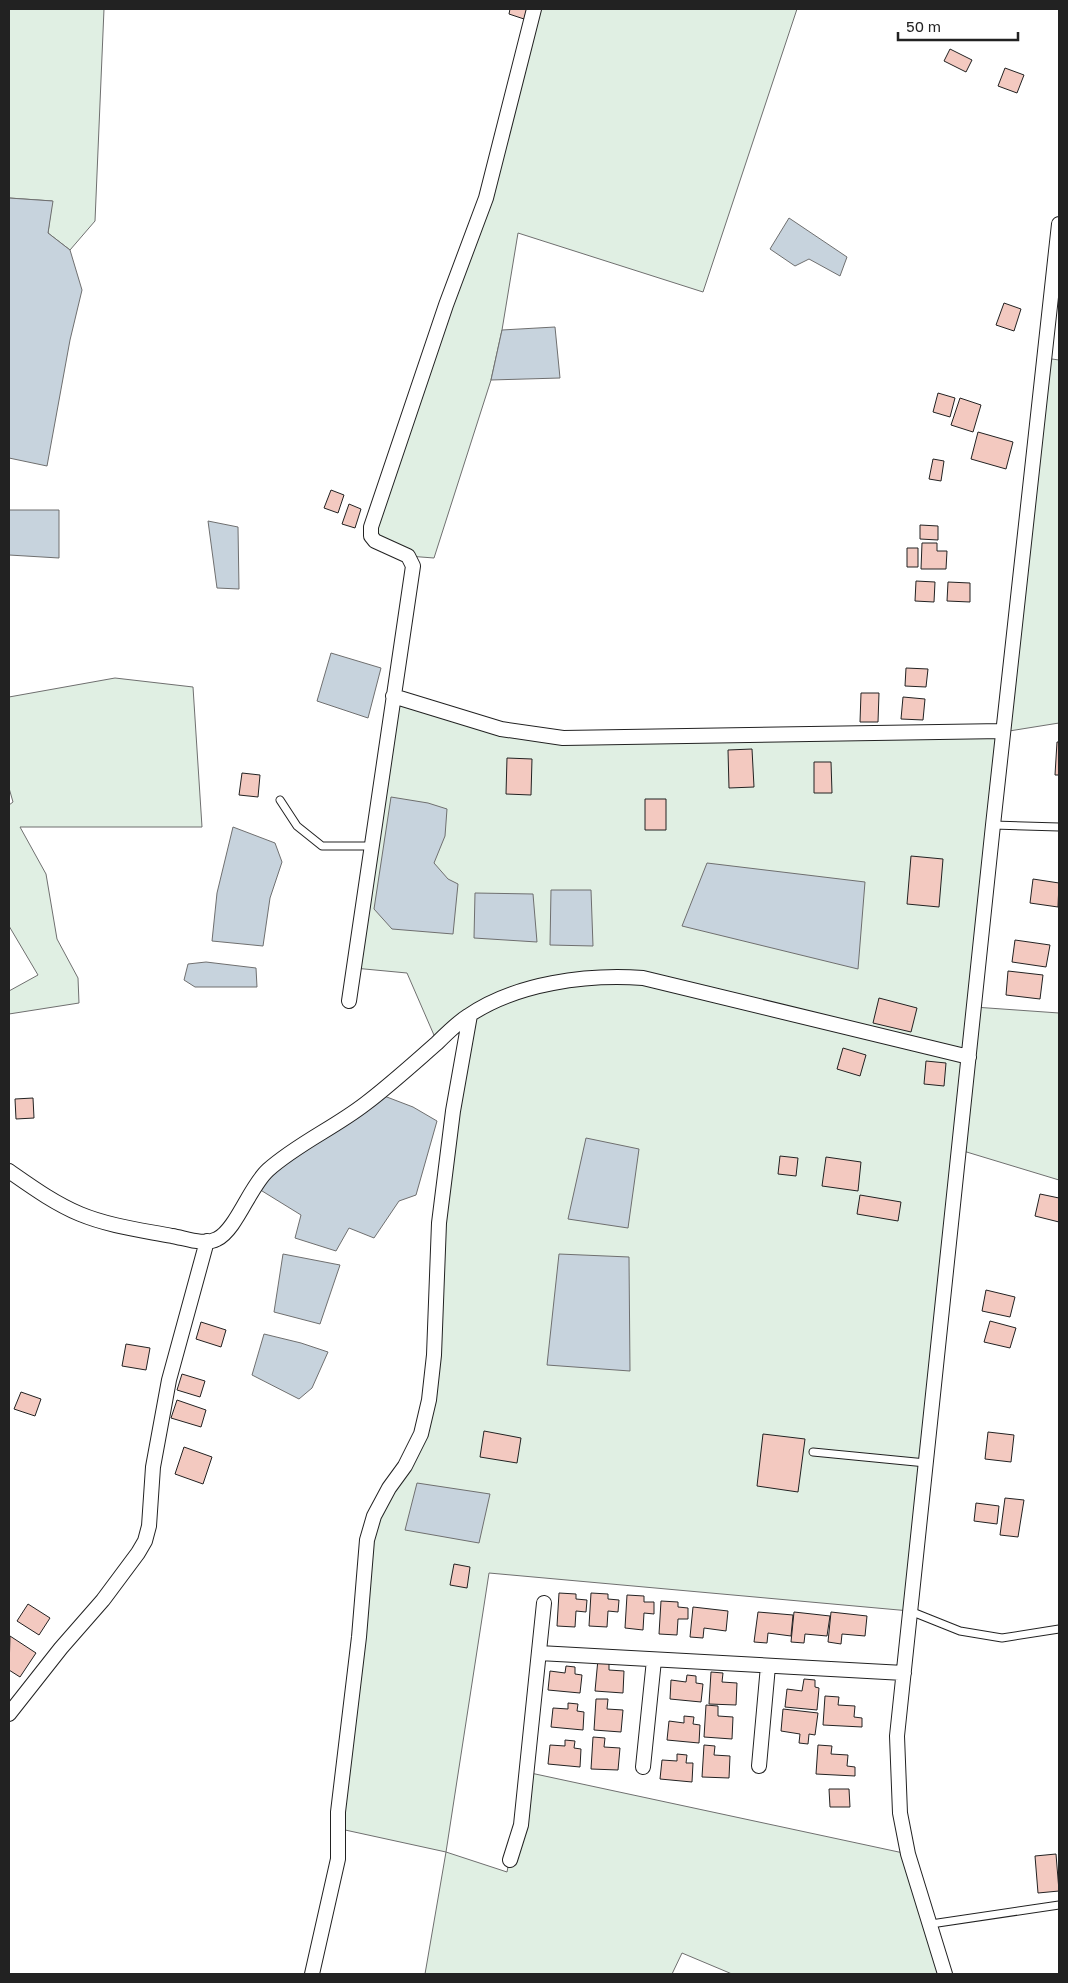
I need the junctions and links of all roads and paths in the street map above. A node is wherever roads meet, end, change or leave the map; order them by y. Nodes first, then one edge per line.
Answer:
1 (534, 9) edge
2 (1059, 224) edge
3 (393, 696) junction
4 (1003, 731) junction
5 (280, 800) dead end
6 (993, 824) junction
7 (1059, 827) edge
8 (372, 846) junction
9 (349, 1001) dead end
10 (470, 1015) junction
11 (969, 1057) junction
12 (9, 1171) edge
13 (207, 1241) junction
14 (813, 1452) dead end
15 (926, 1463) junction
16 (544, 1604) dead end
17 (910, 1611) junction
18 (1059, 1629) edge
19 (539, 1653) junction
20 (654, 1660) junction
21 (768, 1666) junction
22 (904, 1672) junction
23 (9, 1714) edge
24 (759, 1766) dead end
25 (643, 1767) dead end
26 (510, 1860) dead end
27 (1059, 1904) edge
28 (931, 1924) junction
29 (312, 1974) edge
30 (945, 1974) edge

1 - 3 street
2 - 4 street
3 - 4 street
3 - 8 street
4 - 6 street
5 - 8 lane
6 - 7 lane
6 - 11 street
8 - 9 street
10 - 11 street
10 - 13 street
10 - 29 street
11 - 15 street
12 - 13 street
13 - 23 street
14 - 15 lane
15 - 17 street
16 - 19 street
17 - 18 lane
17 - 22 street
19 - 20 street
19 - 26 street
20 - 21 street
20 - 25 street
21 - 22 street
21 - 24 street
22 - 28 street
27 - 28 lane
28 - 30 street

